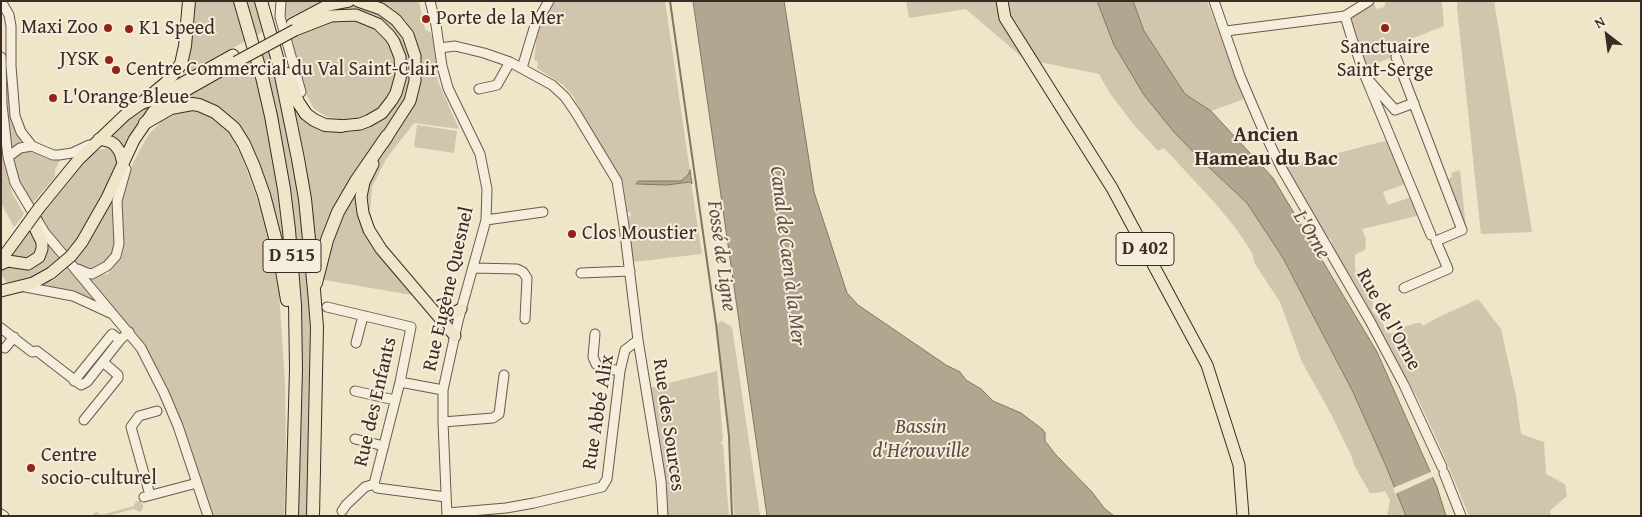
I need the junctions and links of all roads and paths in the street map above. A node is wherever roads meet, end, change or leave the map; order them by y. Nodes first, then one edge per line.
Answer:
1 (2, 1) edge
2 (189, 1) edge
3 (240, 1) edge
4 (261, 1) edge
5 (281, 1) edge
6 (348, 1) edge
7 (358, 1) edge
8 (430, 1) edge
9 (549, 1) edge
10 (1002, 1) edge
11 (1214, 1) edge
12 (1368, 1) edge
13 (1345, 16) junction
14 (269, 27) junction
15 (293, 27) junction
16 (1226, 31) junction
17 (12, 35) junction
18 (1, 42) edge
19 (440, 48) junction
20 (1, 57) edge
21 (1396, 57) dead end
22 (234, 59) junction
23 (510, 62) junction
24 (522, 68) junction
25 (2, 74) edge
26 (1365, 76) junction
27 (480, 90) dead end
28 (1414, 103) junction
29 (142, 104) junction
30 (2, 105) edge
31 (145, 123) junction
32 (341, 126) junction
33 (387, 136) junction
34 (97, 141) junction
35 (32, 146) junction
36 (8, 155) junction
37 (125, 158) junction
38 (543, 212) dead end
39 (486, 220) junction
40 (31, 223) junction
41 (1431, 235) dead end
42 (1, 262) edge
43 (74, 266) junction
44 (474, 268) junction
45 (630, 270) junction
46 (581, 273) dead end
47 (20, 286) junction
48 (1404, 288) dead end
49 (314, 290) junction
50 (1, 291) edge
51 (327, 307) dead end
52 (461, 309) junction
53 (112, 313) junction
54 (363, 316) junction
55 (439, 317) junction
56 (525, 319) dead end
57 (1, 328) edge
58 (129, 332) junction
59 (595, 334) dead end
60 (455, 336) junction
61 (14, 337) junction
62 (120, 340) junction
63 (638, 340) junction
64 (356, 343) dead end
65 (296, 347) junction
66 (5, 348) dead end
67 (103, 362) junction
68 (620, 371) junction
69 (504, 375) dead end
70 (74, 381) junction
71 (400, 382) junction
72 (443, 390) junction
73 (355, 391) dead end
74 (396, 400) junction
75 (158, 411) dead end
76 (84, 420) dead end
77 (443, 422) junction
78 (355, 438) dead end
79 (384, 446) junction
80 (197, 483) junction
81 (374, 484) junction
82 (446, 497) junction
83 (342, 511) dead end
84 (447, 514) edge
85 (208, 516) edge
86 (292, 516) edge
87 (313, 516) edge
88 (663, 516) edge
89 (1243, 516) edge
90 (1461, 516) edge

1 - 17 street
2 - 29 highway
3 - 65 highway, D 515
4 - 14 highway, D 515
5 - 32 street
6 - 15 main road
7 - 33 main road
8 - 19 street, Rue Eugène Quesnel
9 - 24 street
10 - 89 main road, D 402
11 - 16 street, Rue de l'Orne
12 - 13 street
13 - 16 street
13 - 26 street
14 - 32 highway
14 - 49 highway, D 515
15 - 22 main road
15 - 32 main road
16 - 90 street, Rue de l'Orne
17 - 18 street
17 - 35 street
19 - 23 street, Rue des Sources
19 - 39 street, Rue Eugène Quesnel
20 - 25 street
21 - 28 street
22 - 29 main road
22 - 31 main road
23 - 24 street, Rue des Sources
23 - 27 street
24 - 45 street, Rue des Sources
25 - 30 street
26 - 28 street
26 - 41 street
28 - 48 street
29 - 34 main road
30 - 36 street
31 - 37 main road
31 - 65 highway
33 - 49 highway
33 - 55 main road
34 - 35 street
34 - 37 main road
34 - 40 main road, bridge
35 - 36 street
36 - 40 street
37 - 43 street
37 - 47 main road, bridge
38 - 39 street
39 - 44 street, Rue Eugène Quesnel
40 - 42 main road
40 - 42 main road
40 - 43 street
43 - 53 street
44 - 52 street, Rue Eugène Quesnel
44 - 56 street
45 - 46 street
45 - 63 street, Rue des Sources
47 - 50 main road
47 - 53 street
49 - 87 highway, D 515
51 - 54 street
52 - 55 main road
52 - 60 street, Rue Eugène Quesnel
53 - 58 street
54 - 64 street
54 - 71 street, Rue des Enfants
55 - 60 main road
57 - 61 street
58 - 62 street
58 - 80 street
59 - 68 street
60 - 72 street, Rue Eugène Quesnel
61 - 66 street
61 - 70 street
62 - 67 street
62 - 70 street
63 - 68 street, Rue Abbé Alix
63 - 88 street, Rue des Sources
65 - 86 highway, D 515
67 - 70 street
67 - 76 street
68 - 84 street, Rue Abbé Alix
69 - 77 street
71 - 72 street
71 - 74 street, Rue des Enfants
72 - 77 street, Rue Eugène Quesnel
73 - 74 street
74 - 79 street, Rue des Enfants
75 - 80 street
77 - 82 street, Rue Eugène Quesnel
78 - 79 street
79 - 81 street, Rue des Enfants
80 - 85 street
81 - 82 street
81 - 83 street
82 - 84 street, Rue Eugène Quesnel

